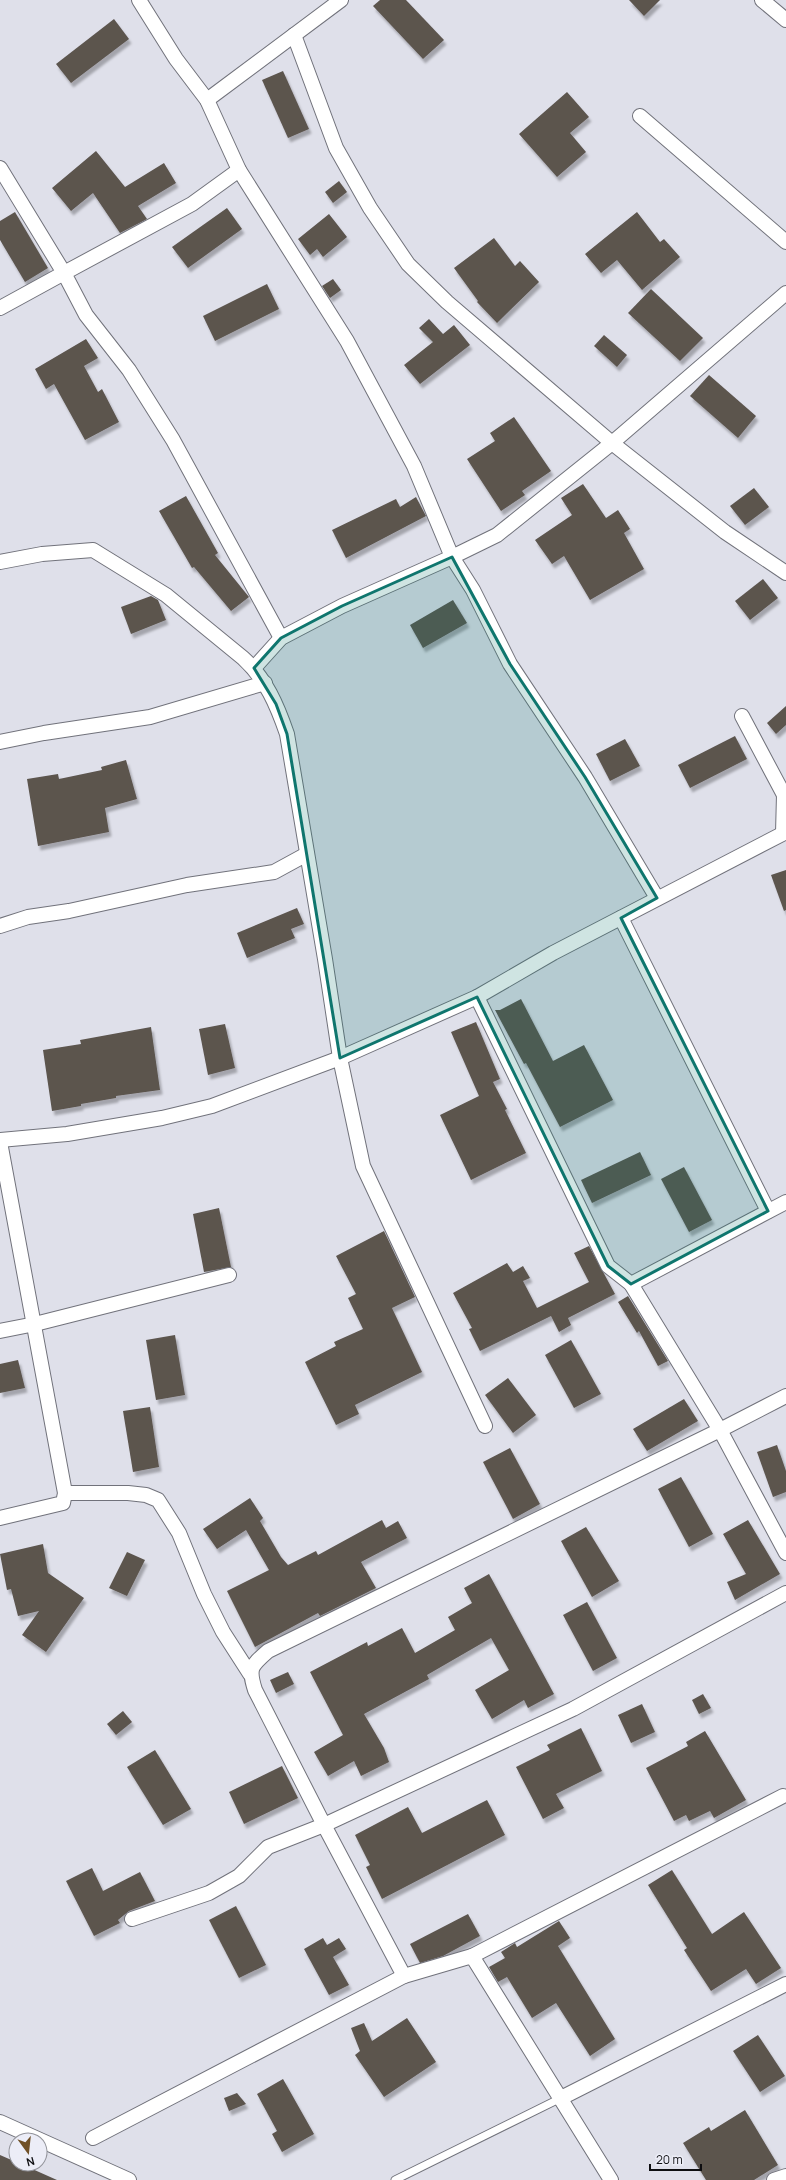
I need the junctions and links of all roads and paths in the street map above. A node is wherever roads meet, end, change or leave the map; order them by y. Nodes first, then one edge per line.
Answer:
1 (139, 0) edge
2 (341, 0) edge
3 (762, 0) edge
4 (786, 20) edge
5 (294, 35) junction
6 (207, 100) junction
7 (640, 116) dead end
8 (0, 168) edge
9 (239, 170) junction
10 (786, 242) edge
11 (64, 273) junction
12 (786, 293) edge
13 (0, 308) edge
14 (612, 443) junction
15 (452, 557) junction
16 (0, 562) edge
17 (786, 573) edge
18 (281, 638) junction
19 (254, 668) junction
20 (265, 683) junction
21 (742, 716) dead end
22 (0, 742) edge
23 (785, 794) edge
24 (784, 832) edge
25 (307, 854) junction
26 (657, 898) junction
27 (621, 918) junction
28 (0, 926) edge
29 (477, 997) junction
30 (340, 1058) junction
31 (0, 1141) edge
32 (786, 1202) edge
33 (768, 1211) junction
34 (229, 1274) dead end
35 (631, 1284) junction
36 (35, 1324) junction
37 (0, 1331) edge
38 (786, 1396) edge
39 (485, 1426) dead end
40 (720, 1430) junction
41 (65, 1493) junction
42 (0, 1518) edge
43 (786, 1553) edge
44 (786, 1593) edge
45 (250, 1674) junction
46 (783, 1796) dead end
47 (324, 1825) junction
48 (132, 1919) dead end
49 (472, 1956) junction
50 (404, 1976) junction
51 (786, 1984) edge
52 (561, 2098) junction
53 (0, 2122) edge
54 (94, 2138) dead end
55 (786, 2176) edge
56 (128, 2180) edge
57 (395, 2180) edge
58 (611, 2180) edge
59 (774, 2180) edge

1 - 6 street
2 - 5 street
3 - 4 street
5 - 6 street
5 - 14 street
6 - 9 street
7 - 10 street
8 - 11 street
9 - 11 street
9 - 15 street
11 - 13 street
11 - 18 street
12 - 14 street
14 - 15 street
14 - 17 street
15 - 18 street
15 - 26 street
16 - 19 street
18 - 19 street
19 - 20 street
20 - 22 street
20 - 25 street
21 - 23 street
23 - 24 street
24 - 26 street
25 - 28 street
25 - 30 street
26 - 27 street
27 - 29 street
27 - 33 street
29 - 30 street
29 - 35 street
30 - 31 street
30 - 39 street
31 - 36 street
32 - 33 street
33 - 35 street
34 - 36 street
35 - 40 street
36 - 37 street
36 - 41 street
38 - 40 street
40 - 43 street
40 - 45 street
41 - 42 street
41 - 45 street
44 - 47 street
45 - 47 street
46 - 49 street
47 - 48 street
47 - 50 street
49 - 50 street
49 - 52 street
50 - 54 street
51 - 52 street
52 - 57 lane
52 - 58 street
53 - 56 street
55 - 59 street

